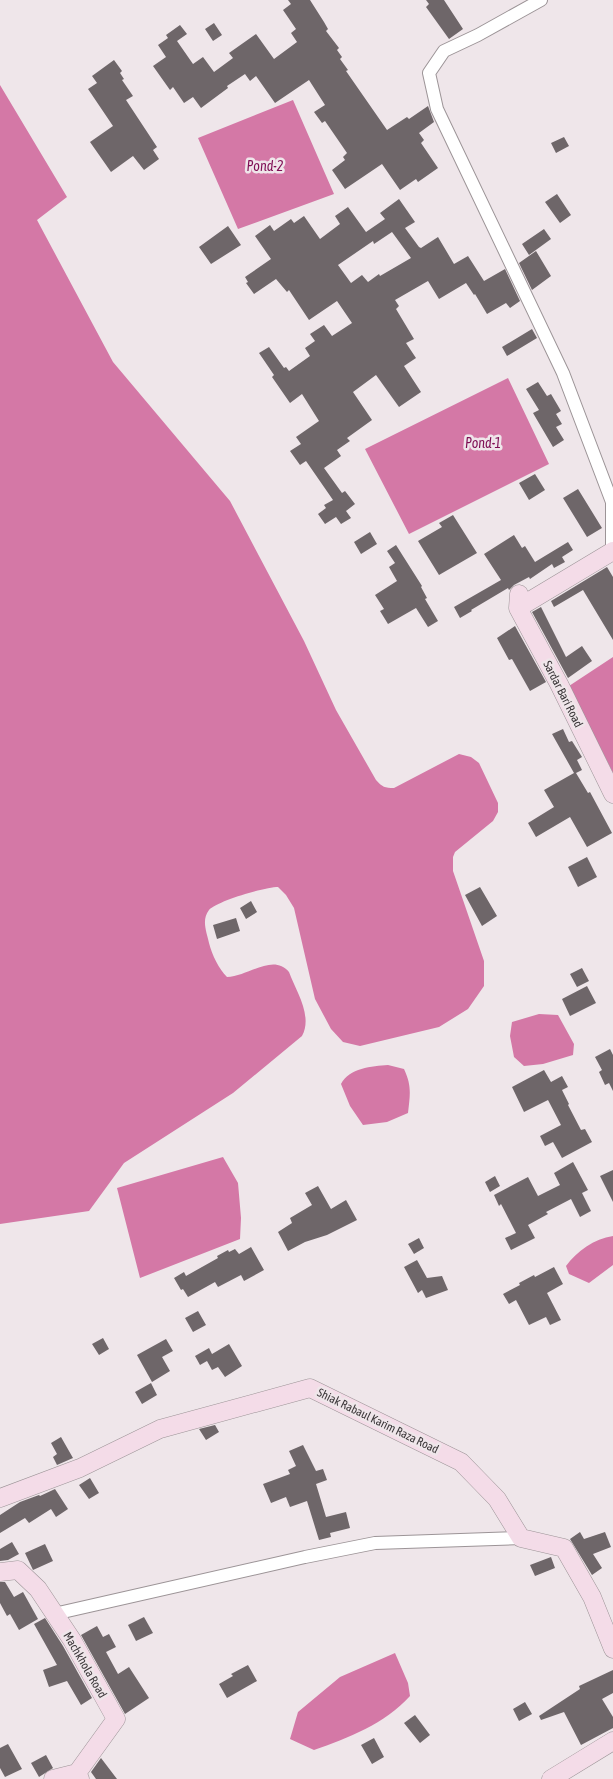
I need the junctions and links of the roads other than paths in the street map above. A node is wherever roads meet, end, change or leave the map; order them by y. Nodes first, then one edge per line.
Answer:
1 (541, 0) edge
2 (612, 552) edge
3 (613, 794) edge
4 (0, 1498) edge
5 (521, 1538) junction
6 (0, 1572) edge
7 (54, 1614) junction
8 (613, 1649) edge
9 (613, 1741) edge
10 (79, 1776) edge
11 (53, 1779) edge
12 (550, 1779) edge

1 - 2 street
2 - 3 main road, Sardar Bari Road
4 - 5 main road, Shiak Rabaul Karim Raza Road
5 - 7 street
5 - 8 main road
6 - 7 main road, Machkhola Road
7 - 10 main road, Machkhola Road
9 - 12 main road
10 - 11 main road

